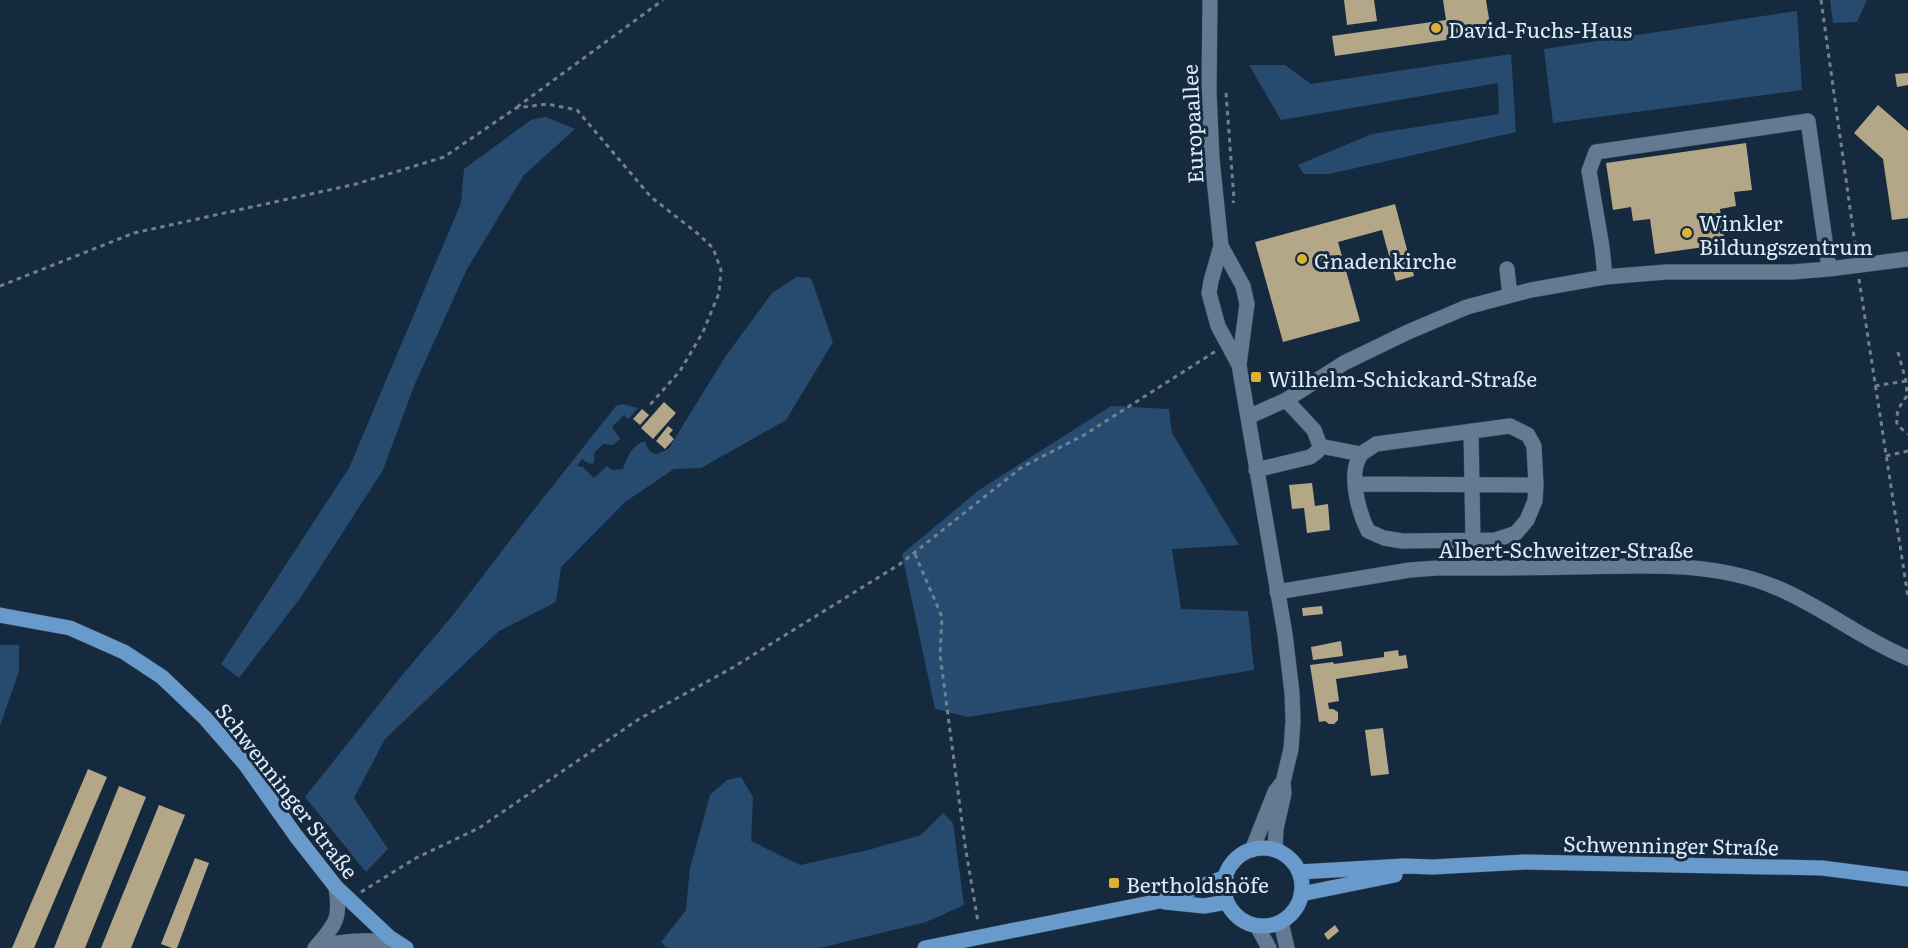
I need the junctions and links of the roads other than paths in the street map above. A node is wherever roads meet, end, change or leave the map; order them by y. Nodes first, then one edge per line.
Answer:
1 (1210, 0) edge
2 (1221, 246) junction
3 (1908, 259) edge
4 (1507, 268) dead end
5 (1830, 269) junction
6 (1605, 277) junction
7 (1510, 295) junction
8 (1239, 365) junction
9 (1286, 400) junction
10 (1248, 417) junction
11 (1471, 431) junction
12 (1320, 446) junction
13 (1361, 454) junction
14 (1256, 470) junction
15 (1356, 484) junction
16 (1472, 485) junction
17 (1536, 485) junction
18 (1473, 541) junction
19 (1277, 592) junction
20 (0, 615) edge
21 (1908, 658) edge
22 (1283, 778) junction
23 (1252, 850) junction
24 (1275, 850) junction
25 (1433, 867) junction
26 (1299, 872) junction
27 (1226, 877) junction
28 (1908, 879) edge
29 (336, 887) junction
30 (1301, 894) junction
31 (1160, 901) junction
32 (1227, 902) junction
33 (1281, 922) junction
34 (1257, 926) junction
35 (402, 945) edge
36 (315, 948) edge
37 (925, 948) edge
38 (1269, 948) edge
39 (1287, 948) edge

1 - 2 street, Europaallee
2 - 8 street, Europaallee
2 - 8 street, Europaallee
3 - 5 street
4 - 7 street
5 - 6 street
5 - 6 street
6 - 7 street
7 - 9 street
8 - 10 street, Europaallee
9 - 10 street
9 - 12 street
10 - 14 street
11 - 13 street
11 - 16 street
11 - 17 street
12 - 13 street
12 - 14 street
13 - 15 street
14 - 19 street
15 - 16 street
15 - 18 street
16 - 17 street
16 - 18 street
17 - 18 street
19 - 21 street, Albert-Schweitzer-Straße
19 - 22 street
20 - 29 main road, Schwenninger Straße
22 - 23 street
22 - 24 street
23 - 24 main road
23 - 27 main road
24 - 26 main road
25 - 26 main road, Schwenninger Straße
25 - 28 main road, Schwenninger Straße
25 - 30 main road, Schwenninger Straße
26 - 30 main road
27 - 31 main road
27 - 32 main road
29 - 35 main road, Schwenninger Straße
29 - 36 street
30 - 33 main road
31 - 32 main road
31 - 37 main road
32 - 34 main road
33 - 34 main road
33 - 39 street
34 - 38 street
35 - 36 street

